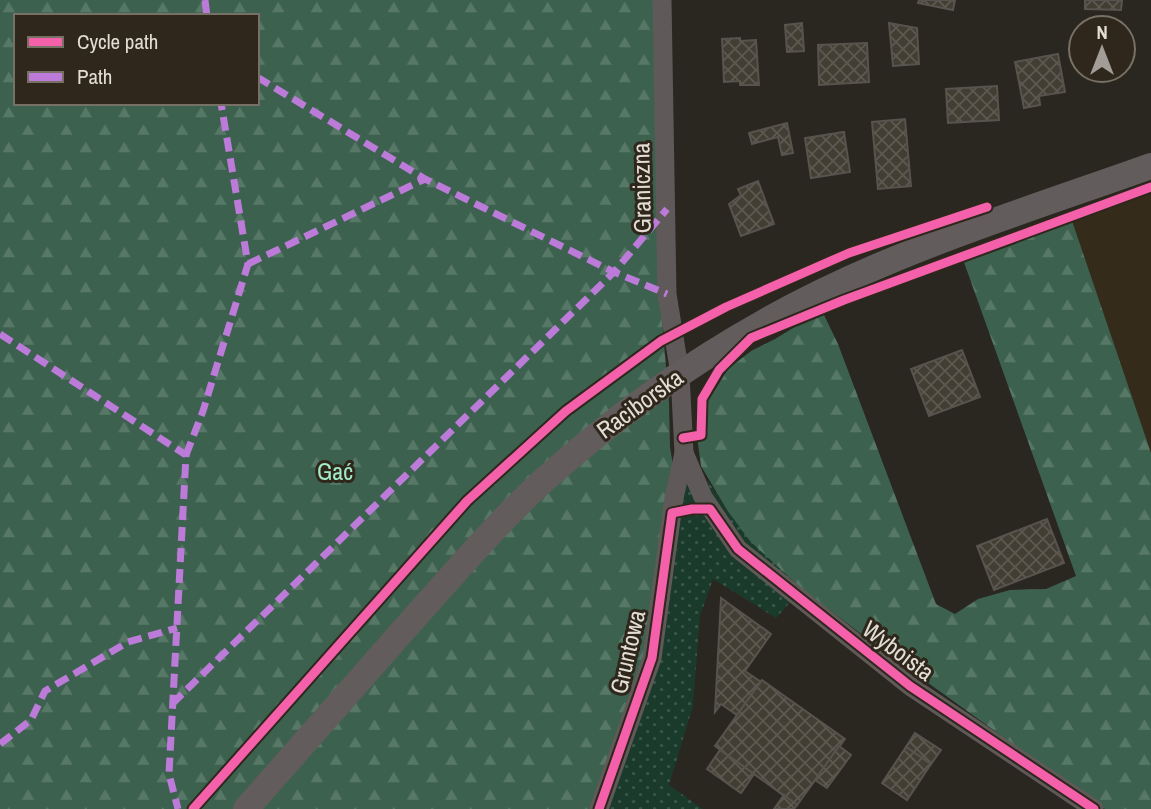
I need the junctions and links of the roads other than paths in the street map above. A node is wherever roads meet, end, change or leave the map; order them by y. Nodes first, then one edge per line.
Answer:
1 (663, 0) edge
2 (1151, 166) edge
3 (680, 374) junction
4 (684, 453) junction
5 (703, 497) junction
6 (674, 498) junction
7 (246, 809) edge
8 (599, 809) edge
9 (1094, 809) edge

1 - 3 street, Graniczna
2 - 3 main road, Raciborska
3 - 4 street, Gruntowa
3 - 7 main road, Raciborska
4 - 5 street, Wyboista
4 - 6 street, Gruntowa
5 - 6 street
5 - 9 street, Wyboista
6 - 8 street, Gruntowa

